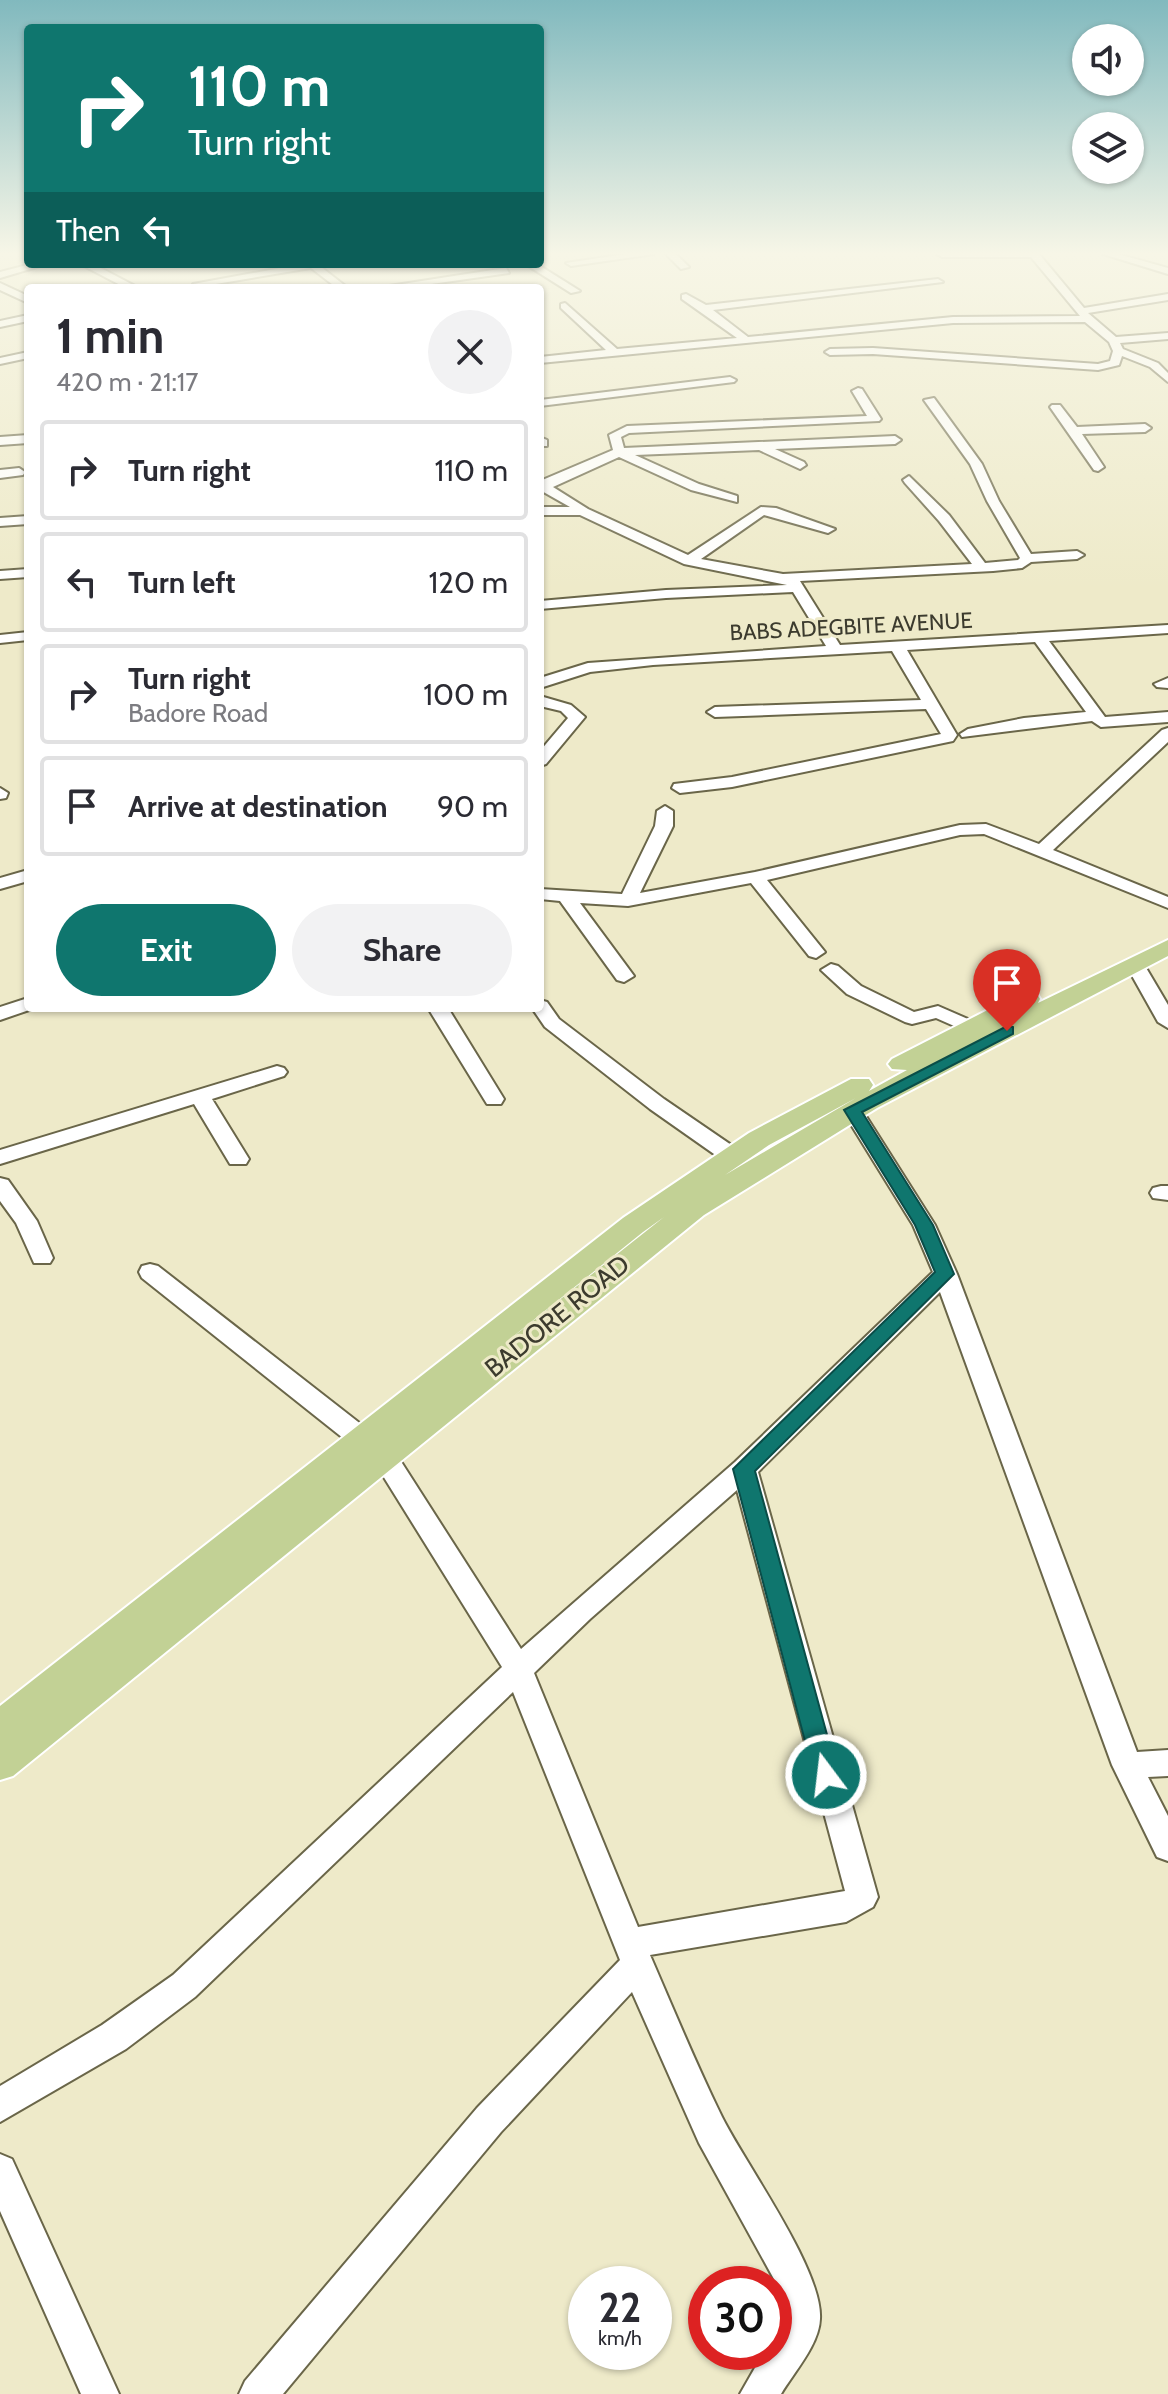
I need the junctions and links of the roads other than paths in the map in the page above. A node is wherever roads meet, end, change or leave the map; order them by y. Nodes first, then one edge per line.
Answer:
1 (1080, 366) edge
2 (1103, 366) edge
3 (0, 370) edge
4 (14, 371) dead end
5 (730, 380) dead end
6 (858, 391) dead end
7 (930, 400) dead end
8 (544, 403) edge
9 (1056, 407) dead end
10 (1124, 415) dead end
11 (1074, 431) junction
12 (24, 439) edge
13 (895, 440) dead end
14 (0, 441) edge
15 (759, 446) junction
16 (619, 452) junction
17 (800, 465) dead end
18 (1098, 467) dead end
19 (19, 472) dead end
20 (0, 474) edge
21 (909, 480) dead end
22 (544, 485) edge
23 (544, 487) edge
24 (732, 499) dead end
25 (544, 511) edge
26 (582, 511) junction
27 (24, 520) edge
28 (0, 522) edge
29 (828, 529) dead end
30 (1077, 555) dead end
31 (1027, 558) junction
32 (689, 561) junction
33 (980, 566) junction
34 (24, 573) edge
35 (0, 575) edge
36 (783, 578) junction
37 (797, 588) junction
38 (544, 605) edge
39 (1168, 629) edge
40 (24, 636) edge
41 (1038, 636) junction
42 (0, 639) edge
43 (897, 646) junction
44 (835, 649) junction
45 (544, 682) edge
46 (544, 702) edge
47 (930, 704) junction
48 (715, 712) dead end
49 (1094, 716) junction
50 (1168, 717) edge
51 (1168, 733) edge
52 (968, 734) dead end
53 (544, 756) edge
54 (680, 788) dead end
55 (665, 811) dead end
56 (1040, 853) junction
57 (24, 876) edge
58 (755, 877) junction
59 (0, 884) edge
60 (544, 894) edge
61 (566, 897) junction
62 (628, 901) junction
63 (1168, 903) edge
64 (1168, 929) edge
65 (1168, 947) edge
66 (816, 952) dead end
67 (1135, 965) junction
68 (831, 970) dead end
69 (624, 976) dead end
70 (24, 1005) edge
71 (440, 1012) edge
72 (544, 1012) edge
73 (0, 1014) edge
74 (1168, 1022) edge
75 (970, 1027) junction
76 (277, 1072) dead end
77 (200, 1096) junction
78 (494, 1099) dead end
79 (852, 1110) junction
80 (732, 1156) junction
81 (0, 1157) edge
82 (238, 1159) dead end
83 (0, 1185) edge
84 (42, 1258) dead end
85 (150, 1272) dead end
86 (945, 1274) junction
87 (489, 1355) junction
88 (373, 1447) junction
89 (744, 1469) junction
90 (518, 1669) junction
91 (0, 1727) edge
92 (1168, 1763) edge
93 (0, 1764) edge
94 (1127, 1765) junction
95 (1168, 1847) edge
96 (634, 1954) junction
97 (0, 2105) edge
98 (0, 2171) edge
99 (100, 2394) edge
100 (258, 2394) edge
101 (759, 2394) edge

1 - 2 street
3 - 4 street
5 - 8 street
6 - 16 street
7 - 31 street
9 - 11 street
10 - 11 street
11 - 18 street
12 - 14 street
13 - 15 street
15 - 16 street
15 - 17 street
16 - 22 street
16 - 24 street
19 - 20 street
21 - 33 street
23 - 26 street
25 - 26 street
26 - 32 street
27 - 28 street
29 - 32 street
30 - 31 street
31 - 33 street
32 - 36 street
33 - 36 street
34 - 35 street
36 - 37 street
37 - 38 street
37 - 44 street
39 - 41 street, BABS ADEGBITE AVENUE
40 - 42 street
41 - 43 street, BABS ADEGBITE AVENUE
41 - 49 street
43 - 44 street, BABS ADEGBITE AVENUE
43 - 47 street
44 - 45 street, BABS ADEGBITE AVENUE
46 - 53 street
47 - 48 street
47 - 54 street
49 - 50 street
49 - 52 street
51 - 56 street
55 - 62 street
56 - 58 street
56 - 63 street
57 - 59 street
58 - 62 street
58 - 66 street
60 - 61 street
61 - 62 street
61 - 69 street
64 - 75 main road, BADORE ROAD
65 - 67 main road, BADORE ROAD
67 - 74 street
67 - 79 main road, BADORE ROAD
68 - 75 street
70 - 73 street
71 - 78 street
72 - 80 street
75 - 80 main road, BADORE ROAD
76 - 77 street
77 - 81 street
77 - 82 street
79 - 86 street
79 - 87 main road, BADORE ROAD
80 - 87 main road, BADORE ROAD
83 - 84 street
85 - 88 street
86 - 89 street
86 - 94 street
87 - 88 main road, BADORE ROAD
88 - 90 street
88 - 91 main road, BADORE ROAD
88 - 93 main road, BADORE ROAD
89 - 90 street
89 - 96 street
90 - 96 street
90 - 97 street
92 - 94 street
94 - 95 street
96 - 100 street
96 - 101 street
98 - 99 street

